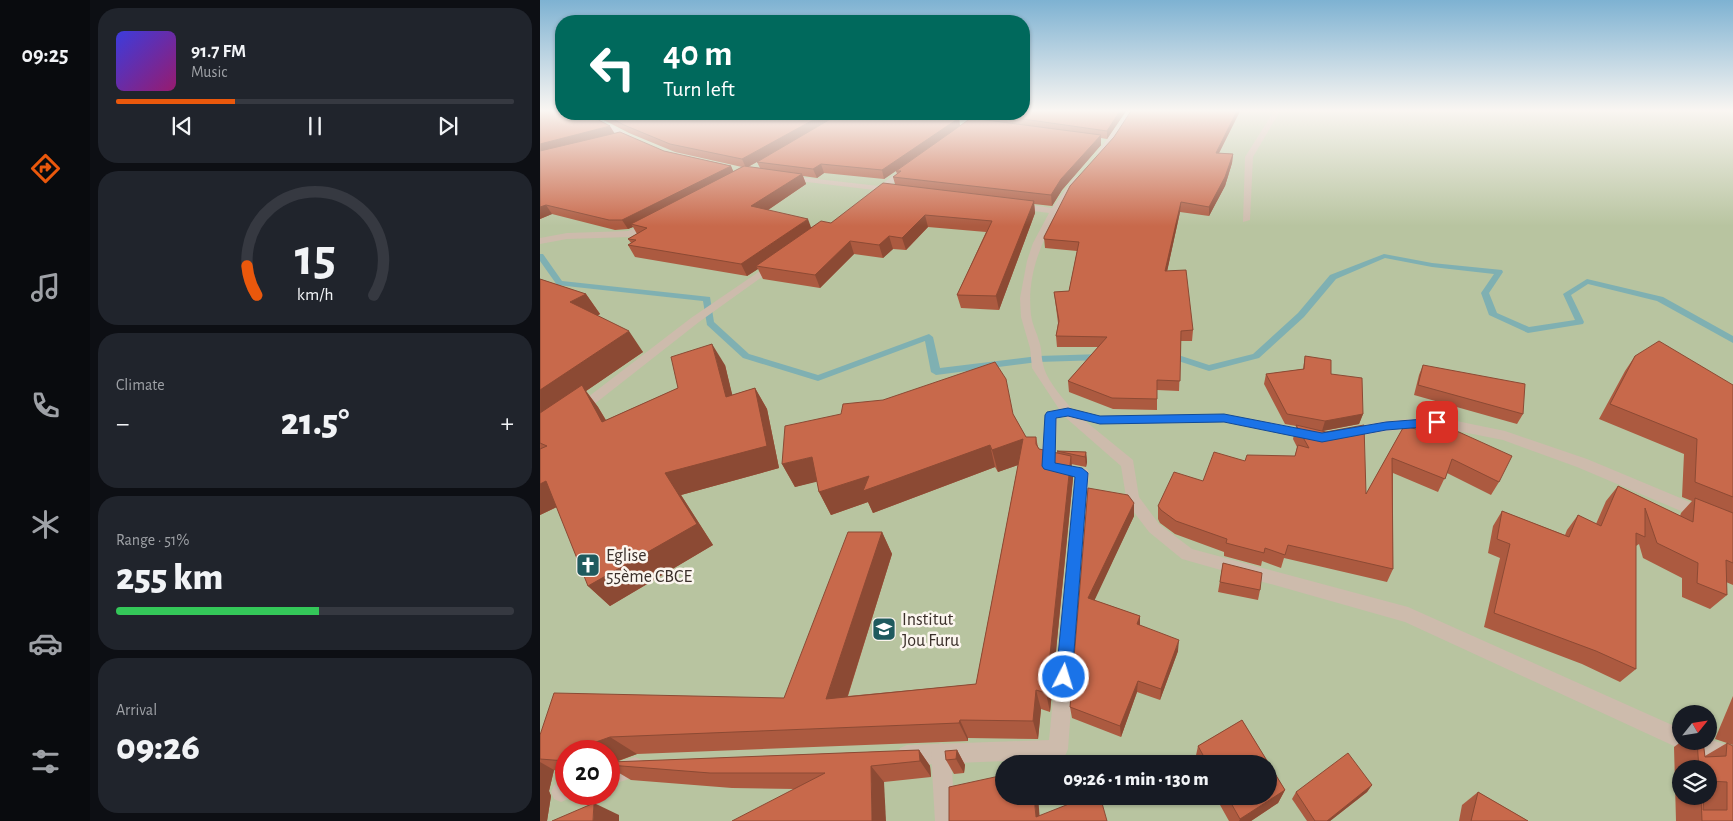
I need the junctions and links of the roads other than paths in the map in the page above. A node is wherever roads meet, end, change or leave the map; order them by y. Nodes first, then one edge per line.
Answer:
1 (1105, 149) edge
2 (1252, 149) edge
3 (1097, 158) edge
4 (913, 165) edge
5 (1084, 172) edge
6 (785, 177) edge
7 (886, 189) junction
8 (865, 200) edge
9 (1007, 205) edge
10 (1055, 211) junction
11 (1246, 220) dead end
12 (655, 221) edge
13 (540, 240) edge
14 (785, 257) edge
15 (1068, 412) junction
16 (568, 419) edge
17 (1733, 527) edge
18 (1672, 739) edge
19 (1704, 750) edge
20 (941, 753) junction
21 (892, 755) edge
22 (1733, 757) edge
23 (656, 766) edge
24 (620, 772) edge
25 (945, 821) edge

1 - 3 street
2 - 11 street
4 - 7 street
5 - 10 street
6 - 7 street
7 - 8 street
9 - 10 street
10 - 15 street
12 - 13 street
14 - 16 street
15 - 17 street
15 - 18 street
15 - 20 street
19 - 22 street
20 - 21 street
20 - 25 street
23 - 24 street

